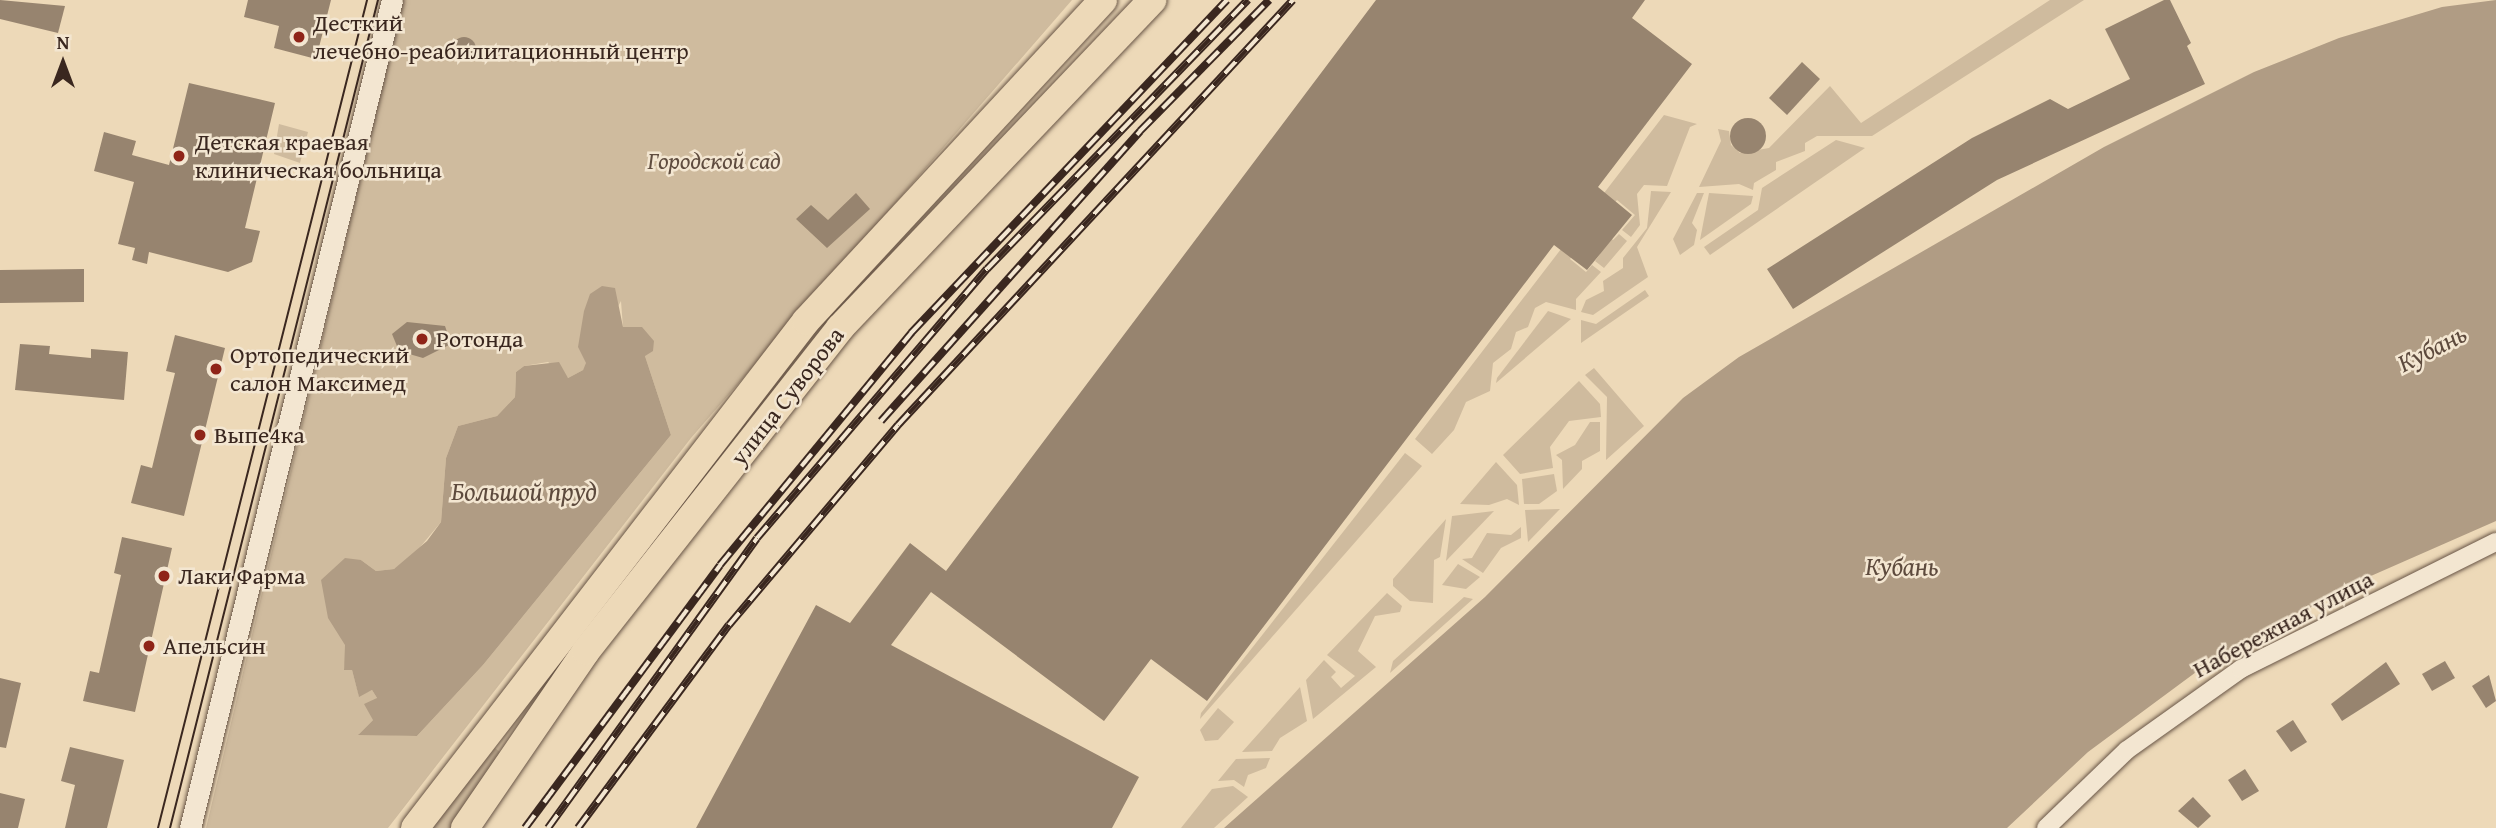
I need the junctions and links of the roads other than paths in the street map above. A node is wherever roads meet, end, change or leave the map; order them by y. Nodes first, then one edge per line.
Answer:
1 (392, 0) edge
2 (1103, 0) edge
3 (1152, 0) edge
4 (2496, 541) edge
5 (190, 828) edge
6 (415, 828) edge
7 (465, 828) edge
8 (2046, 828) edge

1 - 5 street
2 - 6 main road, улица Суворова
3 - 7 main road, улица Суворова
4 - 8 street, Набережная улица

